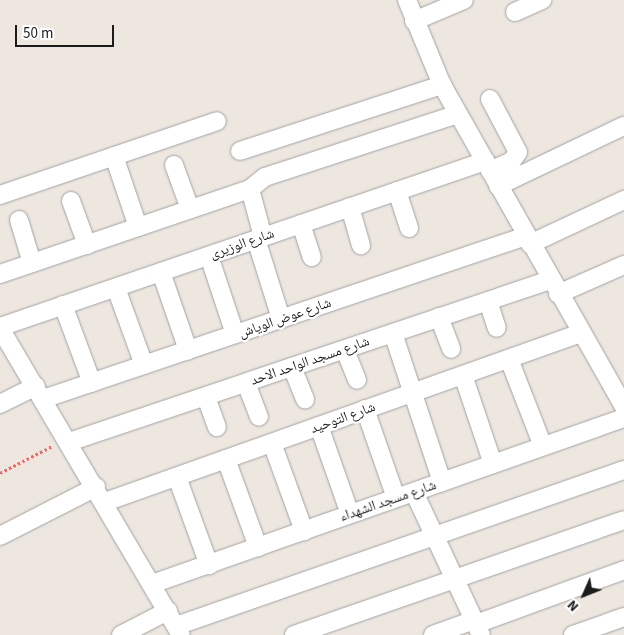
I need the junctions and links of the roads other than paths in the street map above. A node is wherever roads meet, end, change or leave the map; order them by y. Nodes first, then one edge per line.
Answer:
1 (407, 0) edge
2 (464, 0) edge
3 (542, 0) edge
4 (515, 12) dead end
5 (414, 21) junction
6 (442, 85) junction
7 (490, 100) dead end
8 (458, 114) junction
9 (217, 121) dead end
10 (624, 126) edge
11 (240, 151) dead end
12 (114, 156) junction
13 (174, 165) dead end
14 (491, 173) junction
15 (250, 189) junction
16 (397, 191) junction
17 (0, 195) edge
18 (71, 200) dead end
19 (624, 200) edge
20 (350, 208) junction
21 (190, 210) junction
22 (19, 220) dead end
23 (301, 224) junction
24 (138, 227) junction
25 (409, 228) dead end
26 (260, 238) junction
27 (528, 240) junction
28 (87, 244) junction
29 (361, 245) dead end
30 (209, 256) junction
31 (312, 257) dead end
32 (32, 263) junction
33 (624, 265) edge
34 (161, 272) junction
35 (0, 274) edge
36 (554, 287) junction
37 (116, 288) junction
38 (488, 301) junction
39 (63, 305) junction
40 (439, 317) junction
41 (281, 319) junction
42 (0, 327) edge
43 (497, 328) dead end
44 (393, 333) junction
45 (581, 333) junction
46 (235, 334) junction
47 (451, 349) dead end
48 (188, 350) junction
49 (344, 350) junction
50 (509, 358) junction
51 (144, 365) junction
52 (292, 367) junction
53 (463, 375) junction
54 (357, 380) dead end
55 (92, 383) junction
56 (246, 383) junction
57 (39, 392) junction
58 (413, 393) junction
59 (206, 397) junction
60 (305, 399) dead end
61 (0, 404) edge
62 (624, 407) edge
63 (365, 410) junction
64 (259, 416) dead end
65 (624, 418) edge
66 (319, 426) junction
67 (217, 427) dead end
68 (68, 440) junction
69 (272, 442) junction
70 (543, 446) junction
71 (226, 459) junction
72 (493, 464) junction
73 (624, 470) edge
74 (176, 477) junction
75 (442, 482) junction
76 (414, 492) junction
77 (100, 495) junction
78 (396, 498) junction
79 (350, 514) junction
80 (624, 520) edge
81 (304, 531) junction
82 (434, 534) junction
83 (0, 536) edge
84 (258, 547) junction
85 (209, 564) junction
86 (624, 570) edge
87 (454, 578) junction
88 (152, 584) junction
89 (624, 617) edge
90 (175, 624) edge
91 (477, 626) edge
92 (121, 635) edge
93 (294, 635) edge
94 (433, 635) edge
95 (573, 635) edge

1 - 5 street
2 - 5 street
3 - 4 street
5 - 6 street
6 - 8 street
6 - 11 street
7 - 14 street
8 - 14 street
8 - 15 street
9 - 12 street
10 - 14 street
12 - 17 street
12 - 24 street
13 - 21 street
14 - 16 street, شارع الوزيرى
14 - 27 street
15 - 21 street
15 - 26 street
16 - 20 street, شارع الوزيرى
16 - 25 street
18 - 28 street
19 - 27 street, شارع عوض الوياش
20 - 23 street, شارع الوزيرى
20 - 29 street
21 - 24 street
22 - 32 street
23 - 26 street, شارع الوزيرى
23 - 31 street
24 - 28 street
26 - 30 street, شارع الوزيرى
26 - 41 street
27 - 36 street
27 - 41 street, شارع عوض الوياش
28 - 32 street
30 - 34 street, شارع الوزيرى
30 - 46 street
32 - 35 street
33 - 36 street, شارع مسجد الواحد الاحد
34 - 37 street, شارع الوزيرى
34 - 48 street
36 - 38 street, شارع مسجد الواحد الاحد
36 - 45 street
37 - 39 street, شارع الوزيرى
37 - 51 street
38 - 40 street, شارع مسجد الواحد الاحد
38 - 43 street
39 - 42 street, شارع الوزيرى
39 - 55 street
40 - 44 street, شارع مسجد الواحد الاحد
40 - 47 street
41 - 46 street, شارع عوض الوياش
42 - 57 street
44 - 49 street, شارع مسجد الواحد الاحد
44 - 58 street
45 - 50 street, شارع التوحيد
45 - 62 street
46 - 48 street, شارع عوض الوياش
48 - 51 street, شارع عوض الوياش
49 - 52 street, شارع مسجد الواحد الاحد
49 - 54 street
50 - 53 street, شارع التوحيد
50 - 70 street
51 - 55 street, شارع عوض الوياش
52 - 56 street, شارع مسجد الواحد الاحد
52 - 60 street
53 - 58 street, شارع التوحيد
53 - 72 street
55 - 57 street, شارع عوض الوياش
56 - 59 street, شارع مسجد الواحد الاحد
56 - 64 street
57 - 61 street, شارع عوض الوياش
57 - 68 street
58 - 63 street, شارع التوحيد
58 - 75 street
59 - 67 street
59 - 68 street, شارع مسجد الواحد الاحد
63 - 66 street, شارع التوحيد
63 - 78 street
65 - 70 street, شارع مسجد الشهداء
66 - 69 street, شارع التوحيد
66 - 79 street
68 - 77 street
69 - 71 street, شارع التوحيد
69 - 81 street
70 - 72 street, شارع مسجد الشهداء
71 - 74 street, شارع التوحيد
71 - 84 street
72 - 75 street, شارع مسجد الشهداء
73 - 82 street
74 - 77 street, شارع التوحيد
74 - 85 street
75 - 76 street, شارع مسجد الشهداء
76 - 78 street, شارع مسجد الشهداء
76 - 82 street
77 - 83 street, شارع التوحيد
77 - 88 street
78 - 79 street, شارع مسجد الشهداء
79 - 81 street, شارع مسجد الشهداء
80 - 87 street
81 - 84 street, شارع مسجد الشهداء
82 - 87 street
82 - 90 street
84 - 85 street, شارع مسجد الشهداء
85 - 88 street, شارع مسجد الشهداء
86 - 91 street
87 - 91 street
87 - 93 street
88 - 90 street
89 - 95 street
90 - 92 street
91 - 94 street

